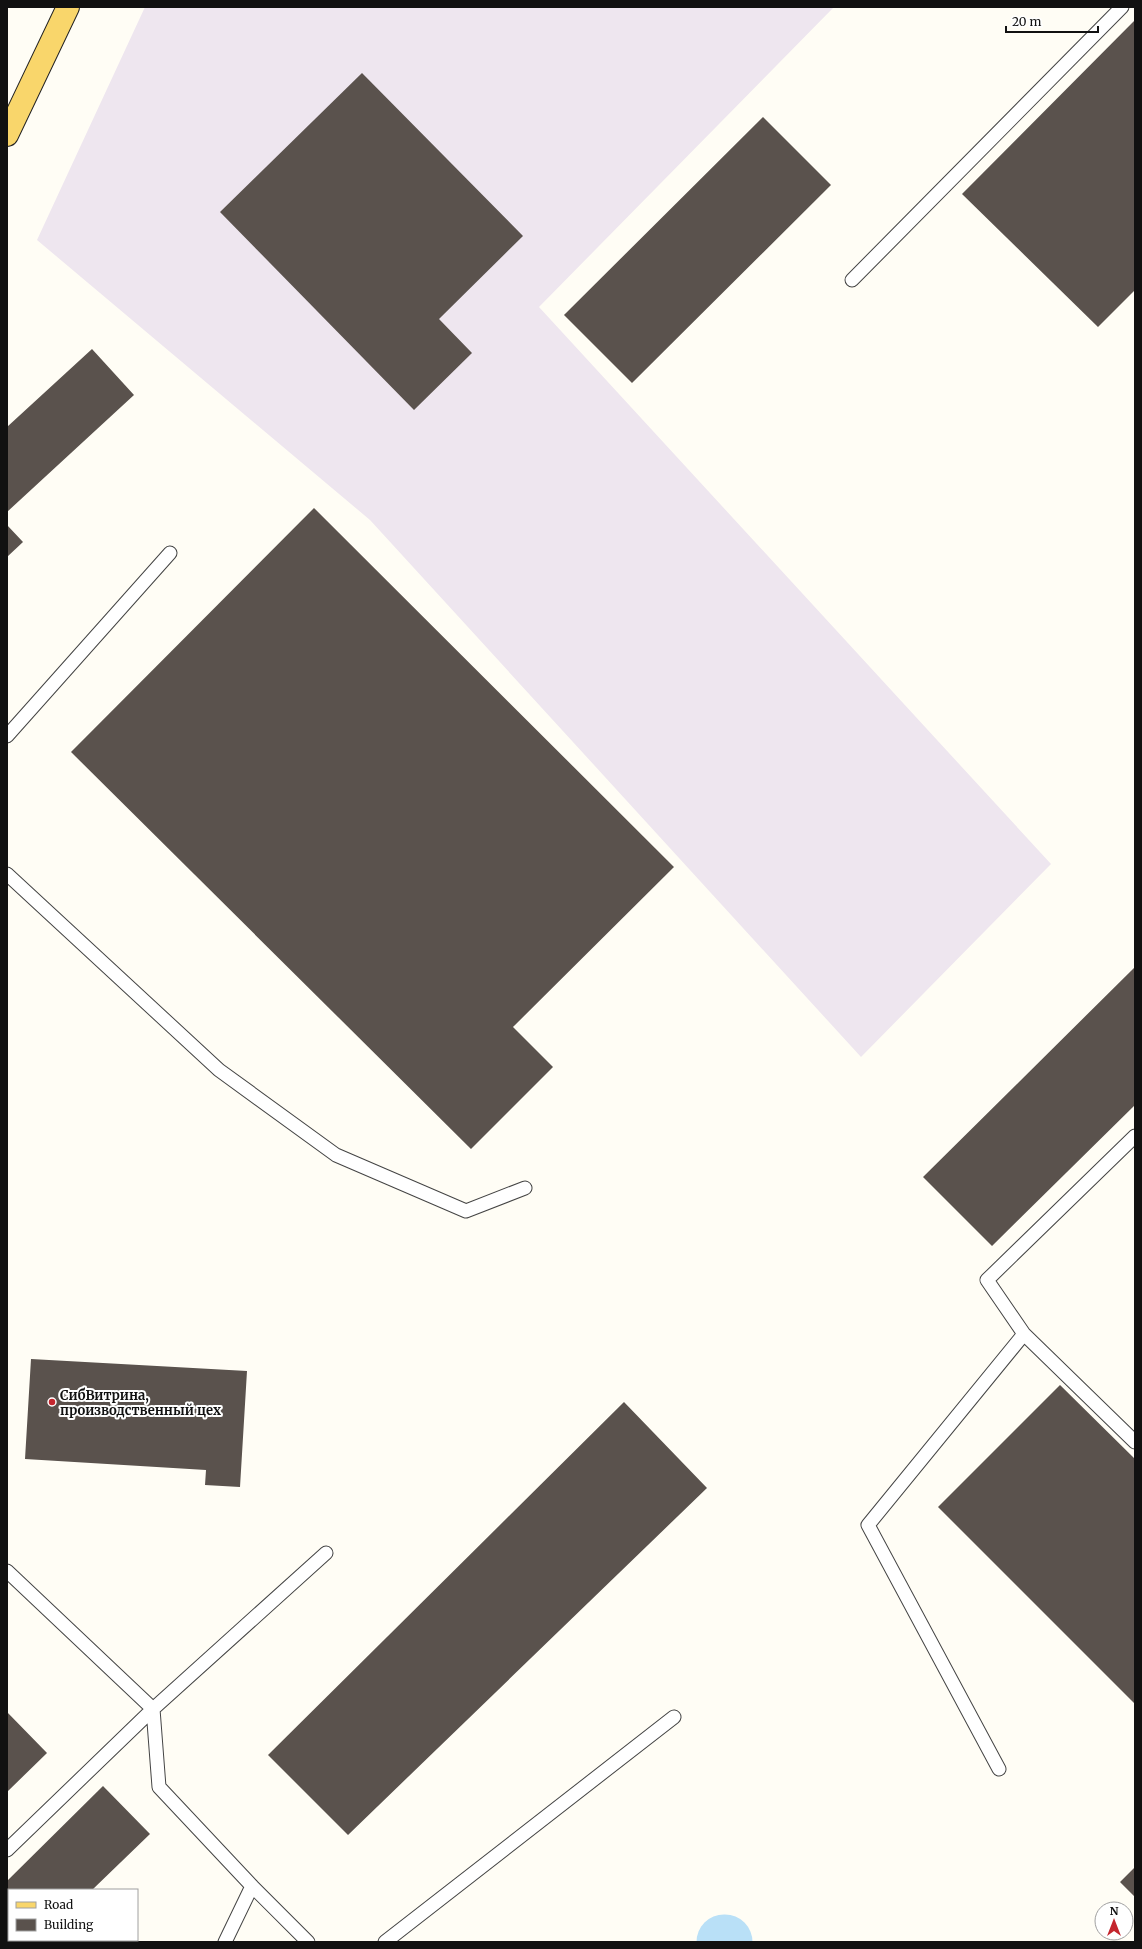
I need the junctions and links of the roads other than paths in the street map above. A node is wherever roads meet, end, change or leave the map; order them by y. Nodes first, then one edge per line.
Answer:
1 (68, 7) edge
2 (1122, 7) edge
3 (7, 135) edge
4 (852, 280) dead end
5 (170, 553) dead end
6 (7, 736) edge
7 (7, 874) edge
8 (1135, 1136) edge
9 (525, 1188) dead end
10 (1024, 1334) junction
11 (1135, 1442) edge
12 (326, 1553) dead end
13 (7, 1571) edge
14 (153, 1709) junction
15 (674, 1717) dead end
16 (999, 1769) dead end
17 (7, 1850) edge
18 (252, 1886) junction
19 (225, 1942) edge
20 (308, 1942) edge
21 (385, 1942) edge

1 - 3 main road
2 - 4 lane
5 - 6 lane
7 - 9 lane
8 - 10 lane
10 - 11 lane
10 - 16 lane
12 - 14 lane
13 - 14 lane
14 - 17 lane
14 - 18 lane
15 - 21 lane
18 - 19 lane
18 - 20 lane

